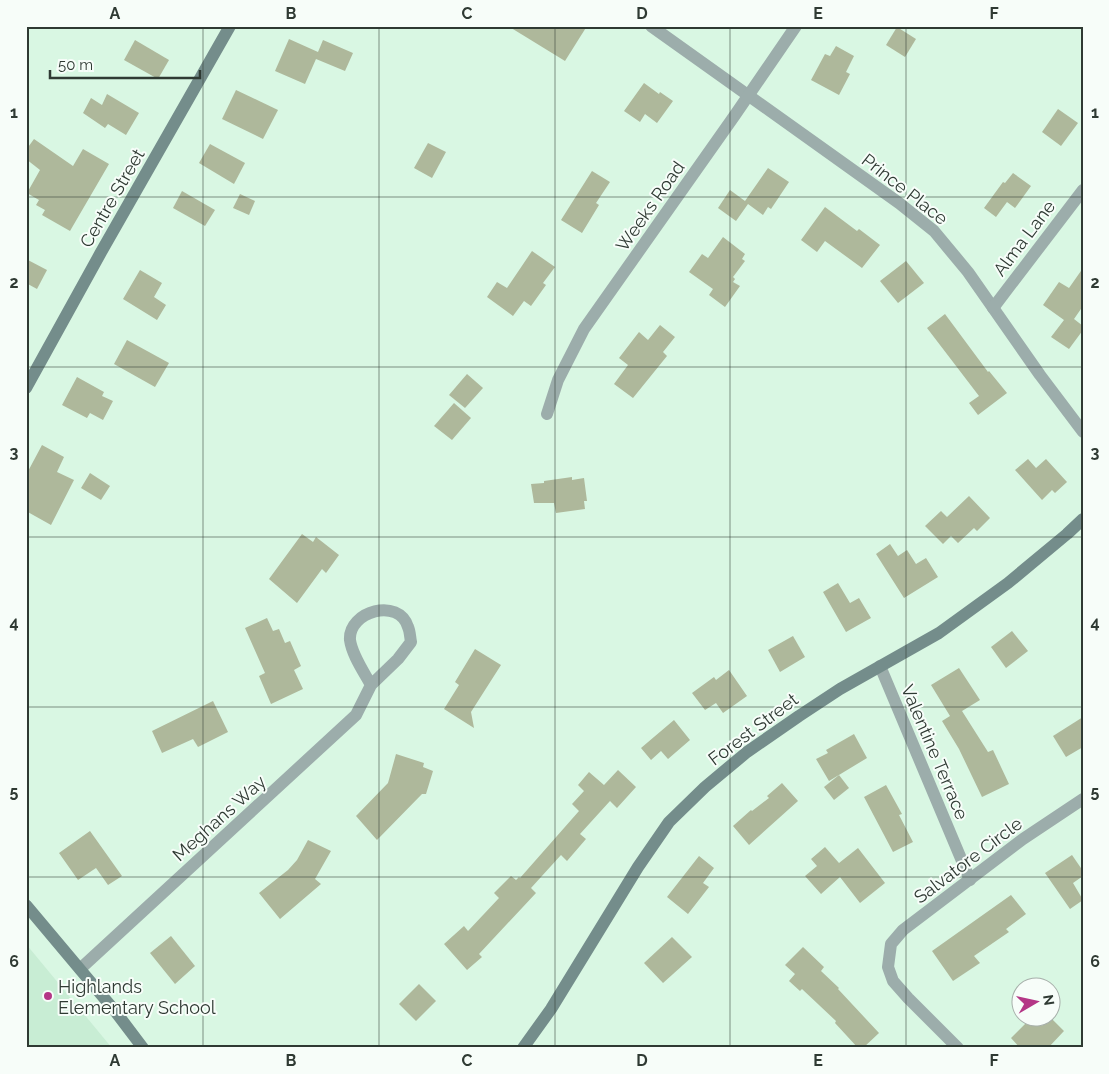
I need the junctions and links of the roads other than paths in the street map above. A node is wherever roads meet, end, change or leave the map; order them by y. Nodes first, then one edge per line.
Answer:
1 (230, 26) edge
2 (651, 26) edge
3 (796, 26) edge
4 (748, 96) junction
5 (1083, 190) edge
6 (993, 308) junction
7 (26, 388) edge
8 (547, 414) dead end
9 (1083, 432) edge
10 (1083, 519) edge
11 (880, 666) junction
12 (371, 686) junction
13 (1083, 799) edge
14 (970, 880) junction
15 (26, 905) edge
16 (80, 969) junction
17 (143, 1048) edge
18 (524, 1048) edge
19 (958, 1048) edge

1 - 7 street, Centre Street
2 - 4 street, Prince Place
3 - 4 street, Weeks Road
4 - 6 street, Prince Place
4 - 8 street, Weeks Road
5 - 6 street, Alma Lane
6 - 9 street, Prince Place
10 - 11 street, Forest Street
11 - 14 street, Valentine Terrace
11 - 18 street, Forest Street
12 - 12 street, Meghans Way
12 - 16 street, Meghans Way
13 - 14 street, Salvatore Circle
14 - 19 street, Salvatore Circle
15 - 16 street
16 - 17 street

